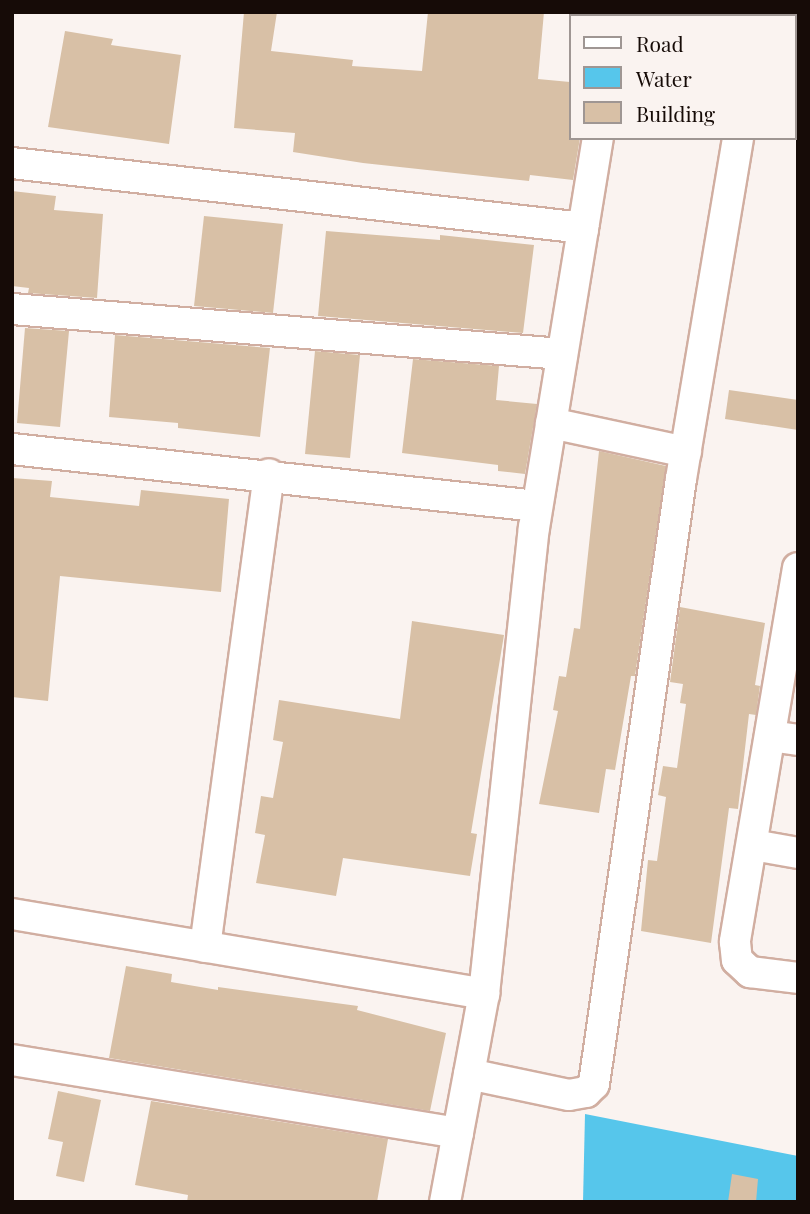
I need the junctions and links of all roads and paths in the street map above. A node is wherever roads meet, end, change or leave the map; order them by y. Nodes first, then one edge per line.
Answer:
1 (598, 140) edge
2 (738, 140) edge
3 (12, 163) edge
4 (583, 228) junction
5 (12, 309) edge
6 (562, 355) junction
7 (551, 422) junction
8 (12, 449) edge
9 (686, 452) junction
10 (269, 474) junction
11 (537, 506) junction
12 (798, 568) edge
13 (784, 738) edge
14 (753, 845) junction
15 (798, 853) edge
16 (12, 914) edge
17 (205, 947) junction
18 (798, 978) edge
19 (484, 994) junction
20 (12, 1060) edge
21 (469, 1074) junction
22 (458, 1133) junction
23 (445, 1202) edge

1 - 4 street
2 - 9 street
3 - 4 street
4 - 6 street
5 - 6 street
6 - 7 street
7 - 9 street
7 - 11 street
8 - 10 street
9 - 21 street
10 - 11 street
10 - 17 street
11 - 19 street
12 - 13 street
13 - 14 street
14 - 15 street
14 - 18 street
16 - 17 street
17 - 19 street
19 - 21 street
20 - 22 street
21 - 22 street
22 - 23 street

